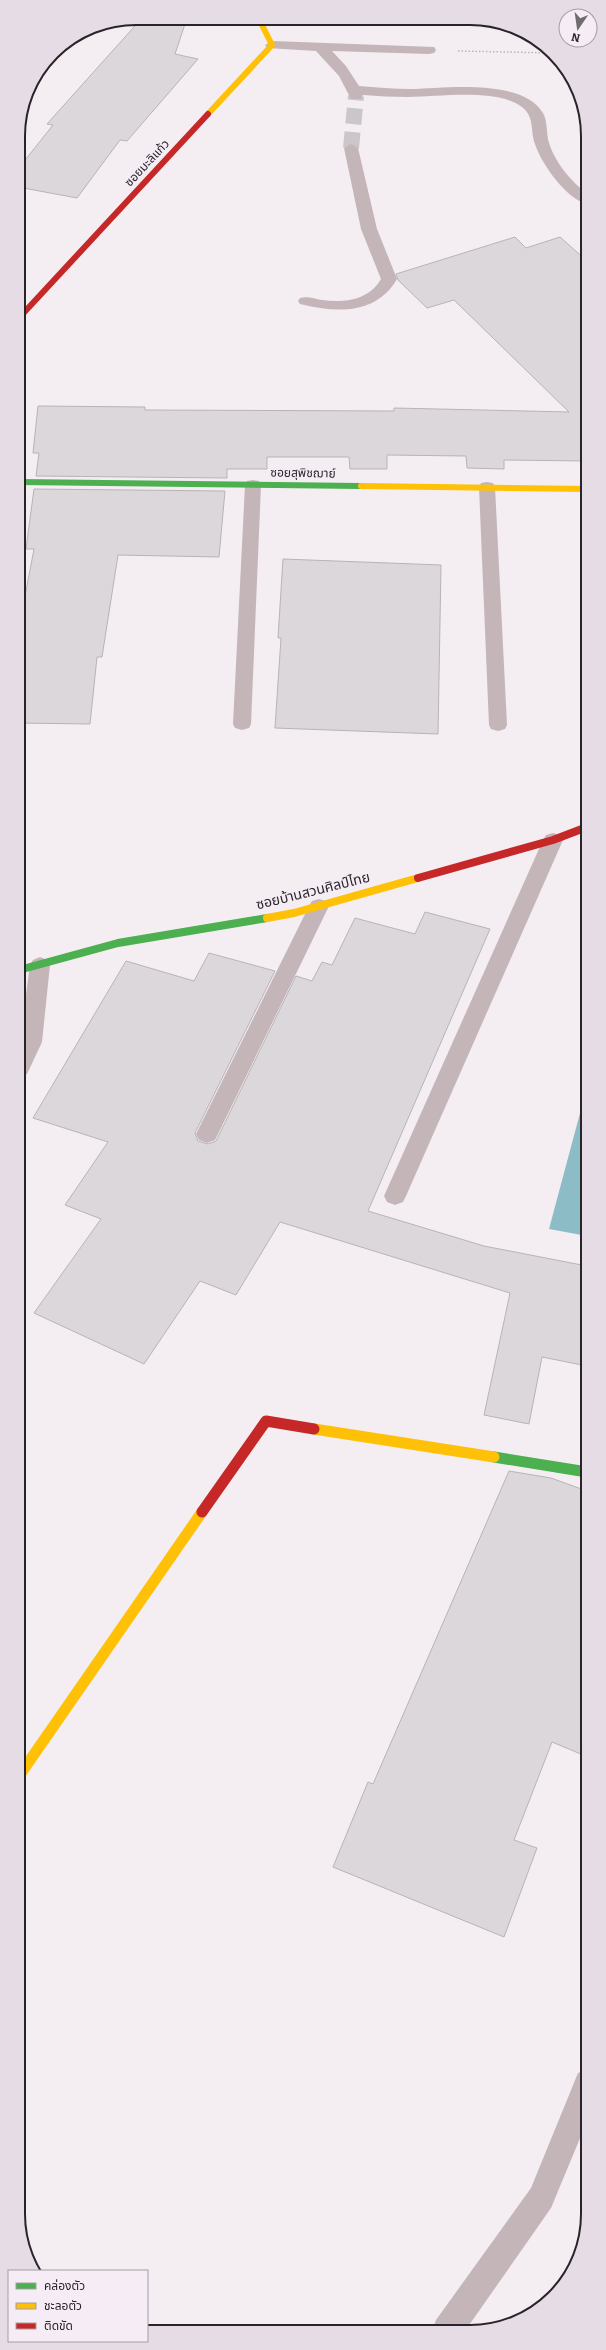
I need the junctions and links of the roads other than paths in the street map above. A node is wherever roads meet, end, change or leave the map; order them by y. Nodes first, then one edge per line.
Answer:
1 (262, 25) edge
2 (272, 45) junction
3 (319, 46) junction
4 (429, 50) road end
5 (351, 148) tunnel mouth
6 (581, 194) edge
7 (306, 301) dead end
8 (25, 311) edge
9 (25, 482) edge
10 (253, 485) junction
11 (487, 487) junction
12 (581, 489) edge
13 (242, 724) dead end
14 (498, 726) dead end
15 (581, 829) edge
16 (553, 840) junction
17 (319, 906) junction
18 (40, 965) junction
19 (25, 969) edge
20 (25, 1054) edge
21 (207, 1134) dead end
22 (395, 1196) dead end
23 (581, 1471) edge
24 (25, 1767) edge
25 (581, 2100) edge
26 (451, 2325) edge

1 - 2 street
2 - 3 street
2 - 8 street, ซอยมะลิแก้ว
3 - 4 street
3 - 6 street
5 - 7 street
9 - 10 street, ซอยสุพิชฌาย์
10 - 11 street, ซอยสุพิชฌาย์
10 - 13 street
11 - 12 street, ซอยสุพิชฌาย์
11 - 14 street
15 - 16 street, ซอยบ้านสวนศิลป์ไทย
16 - 17 street, ซอยบ้านสวนศิลป์ไทย
16 - 22 street
17 - 18 street, ซอยบ้านสวนศิลป์ไทย
17 - 21 street
18 - 19 street, ซอยบ้านสวนศิลป์ไทย
18 - 20 street
23 - 24 street
25 - 26 street

